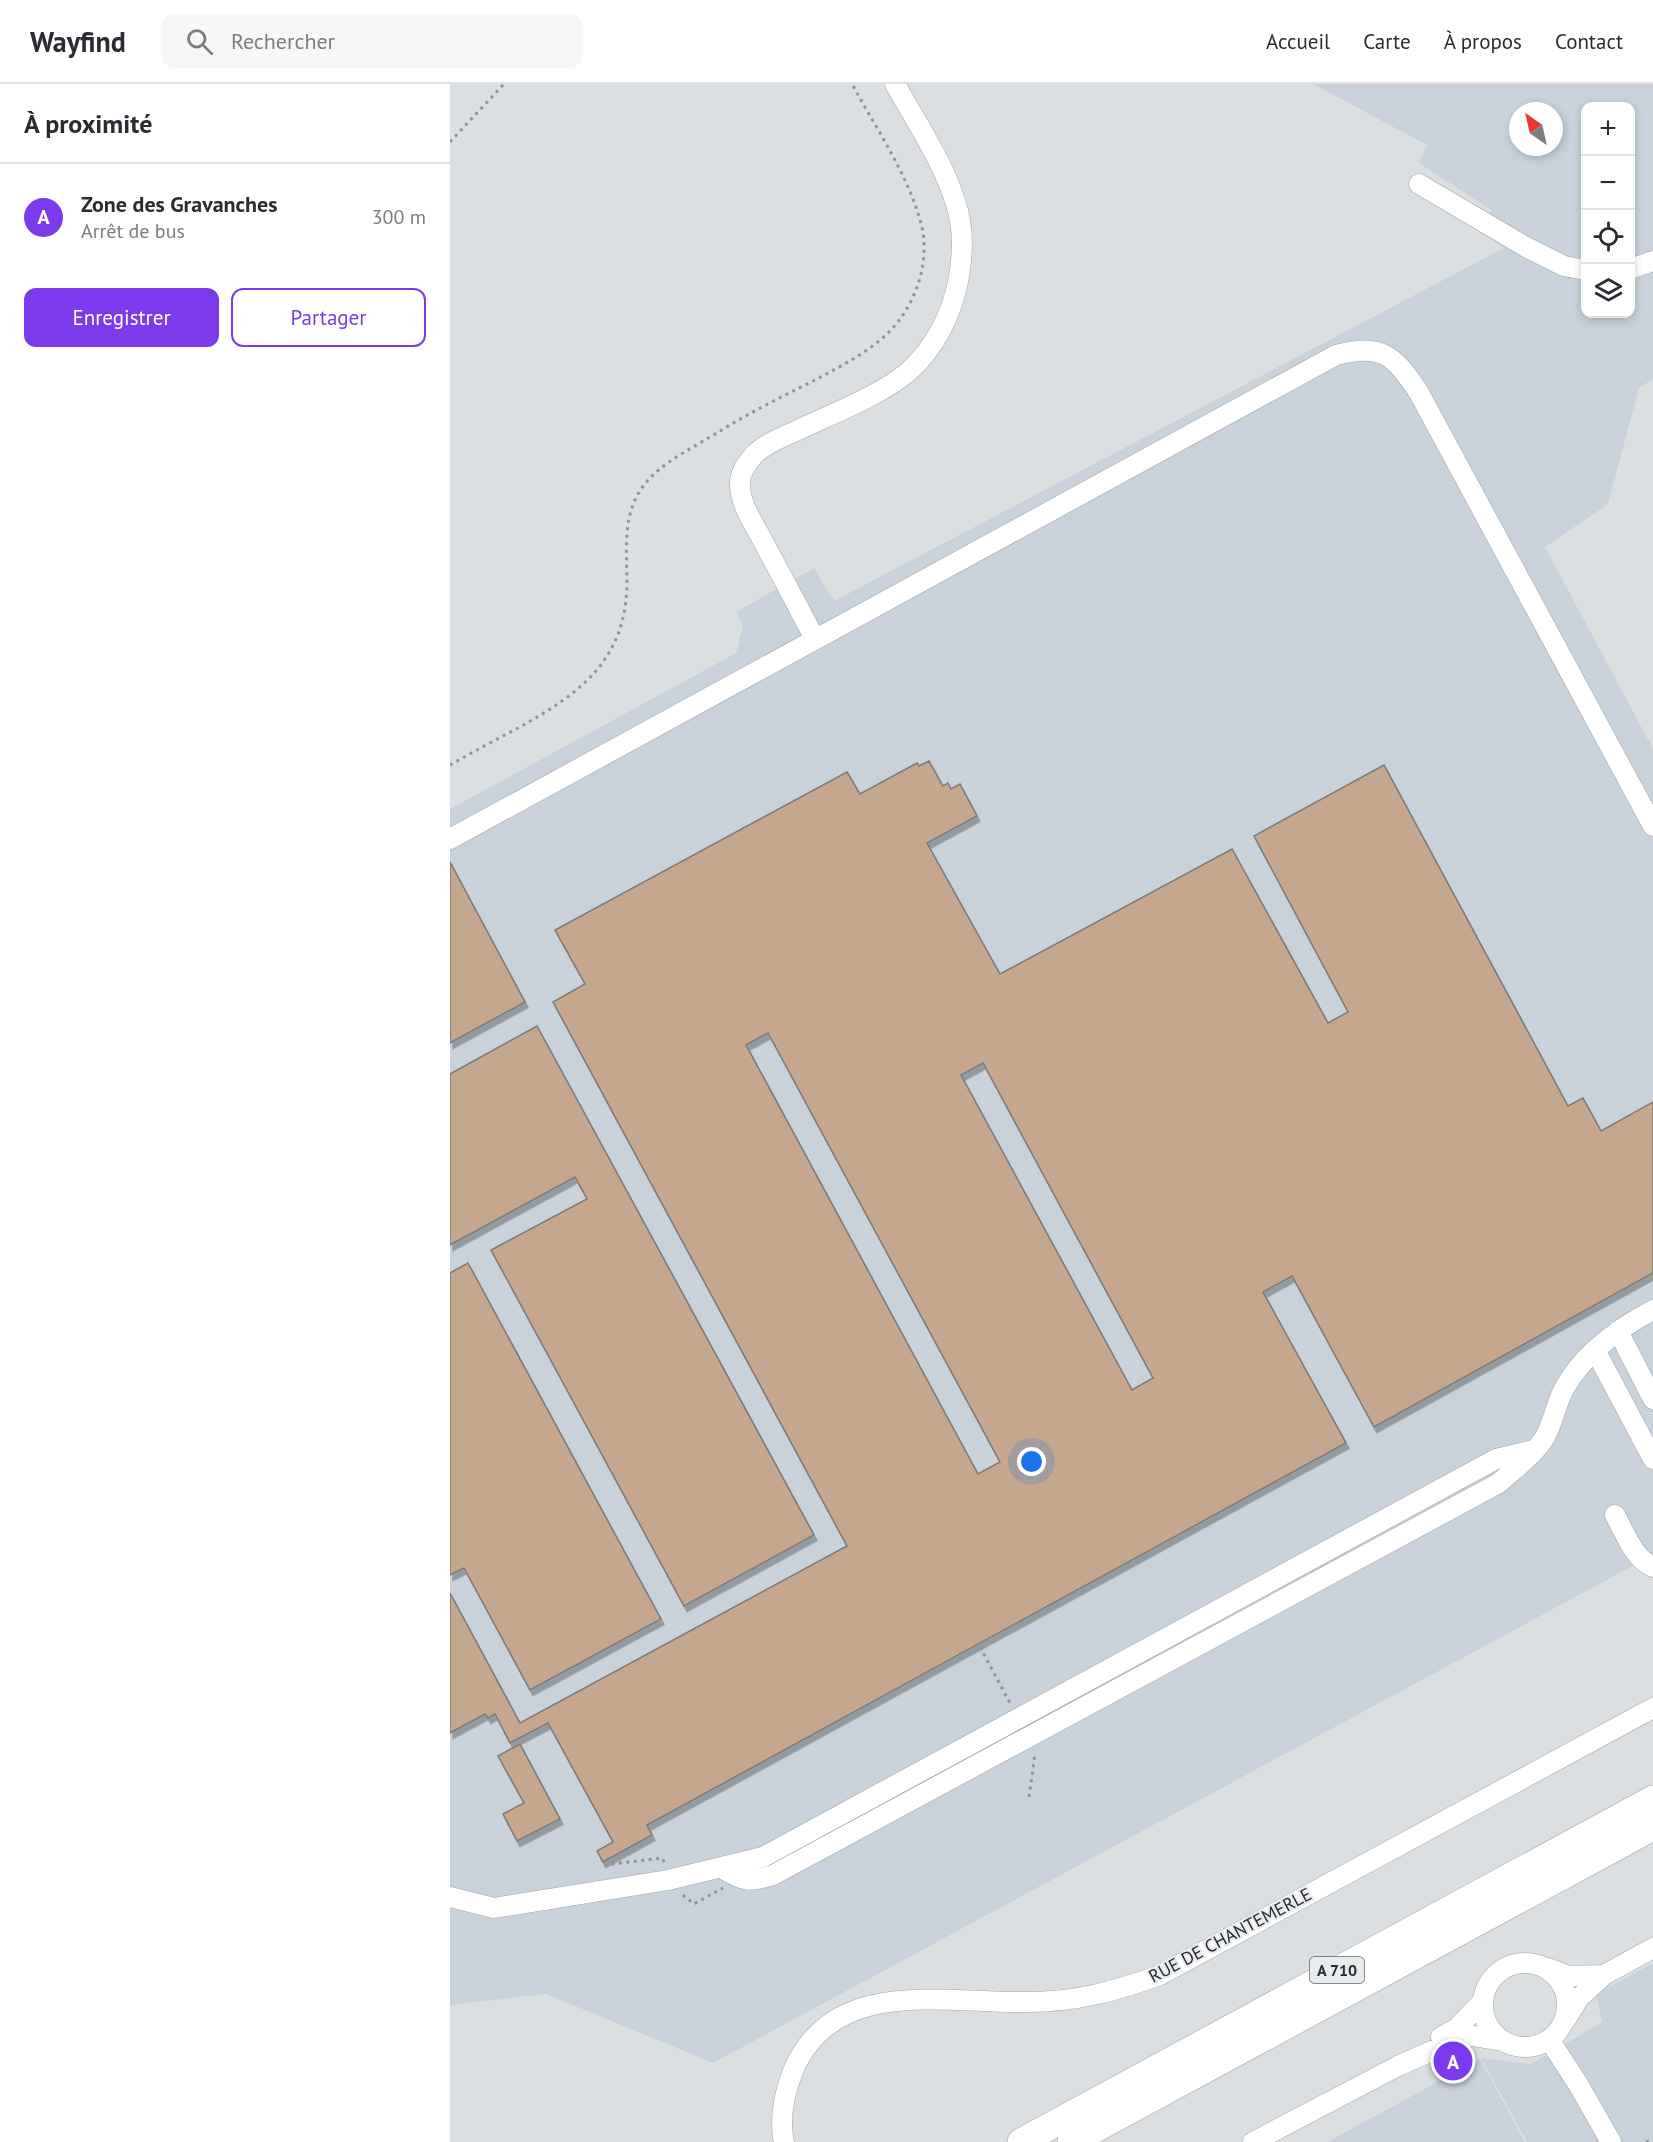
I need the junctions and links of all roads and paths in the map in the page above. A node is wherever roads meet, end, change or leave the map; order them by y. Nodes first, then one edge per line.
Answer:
1 (504, 84) edge
2 (852, 84) edge
3 (895, 84) edge
4 (450, 142) edge
5 (1419, 184) dead end
6 (1653, 261) edge
7 (1635, 267) edge
8 (1581, 269) edge
9 (815, 639) junction
10 (450, 765) edge
11 (1653, 826) edge
12 (450, 839) edge
13 (1653, 1310) edge
14 (1618, 1331) junction
15 (1595, 1350) junction
16 (1653, 1399) edge
17 (1653, 1458) edge
18 (1616, 1515) dead end
19 (1653, 1567) edge
20 (1653, 1708) edge
21 (1653, 1799) edge
22 (1653, 1827) edge
23 (450, 1897) edge
24 (1653, 1948) edge
25 (1545, 1967) junction
26 (1604, 1975) junction
27 (1482, 2002) junction
28 (1564, 2022) junction
29 (1502, 2041) junction
30 (1550, 2041) junction
31 (1398, 2066) junction
32 (1653, 2140) edge
33 (784, 2142) edge
34 (1021, 2142) edge
35 (1071, 2142) edge
36 (1253, 2142) edge
37 (1611, 2142) edge
38 (1646, 2142) edge

1 - 4 path
2 - 10 path
3 - 9 street
5 - 8 street
6 - 7 street
9 - 11 street
9 - 12 street
13 - 14 street
14 - 15 street
14 - 16 street
15 - 17 street
15 - 23 street
18 - 19 street
20 - 33 street, RUE DE CHANTEMERLE
21 - 34 highway, A 710
22 - 35 highway, A 710
24 - 26 street
25 - 26 street
25 - 27 street
25 - 28 street
26 - 28 street
27 - 29 street
27 - 31 street
28 - 30 street
29 - 30 street
29 - 31 street
30 - 37 street
31 - 36 street
32 - 38 path

